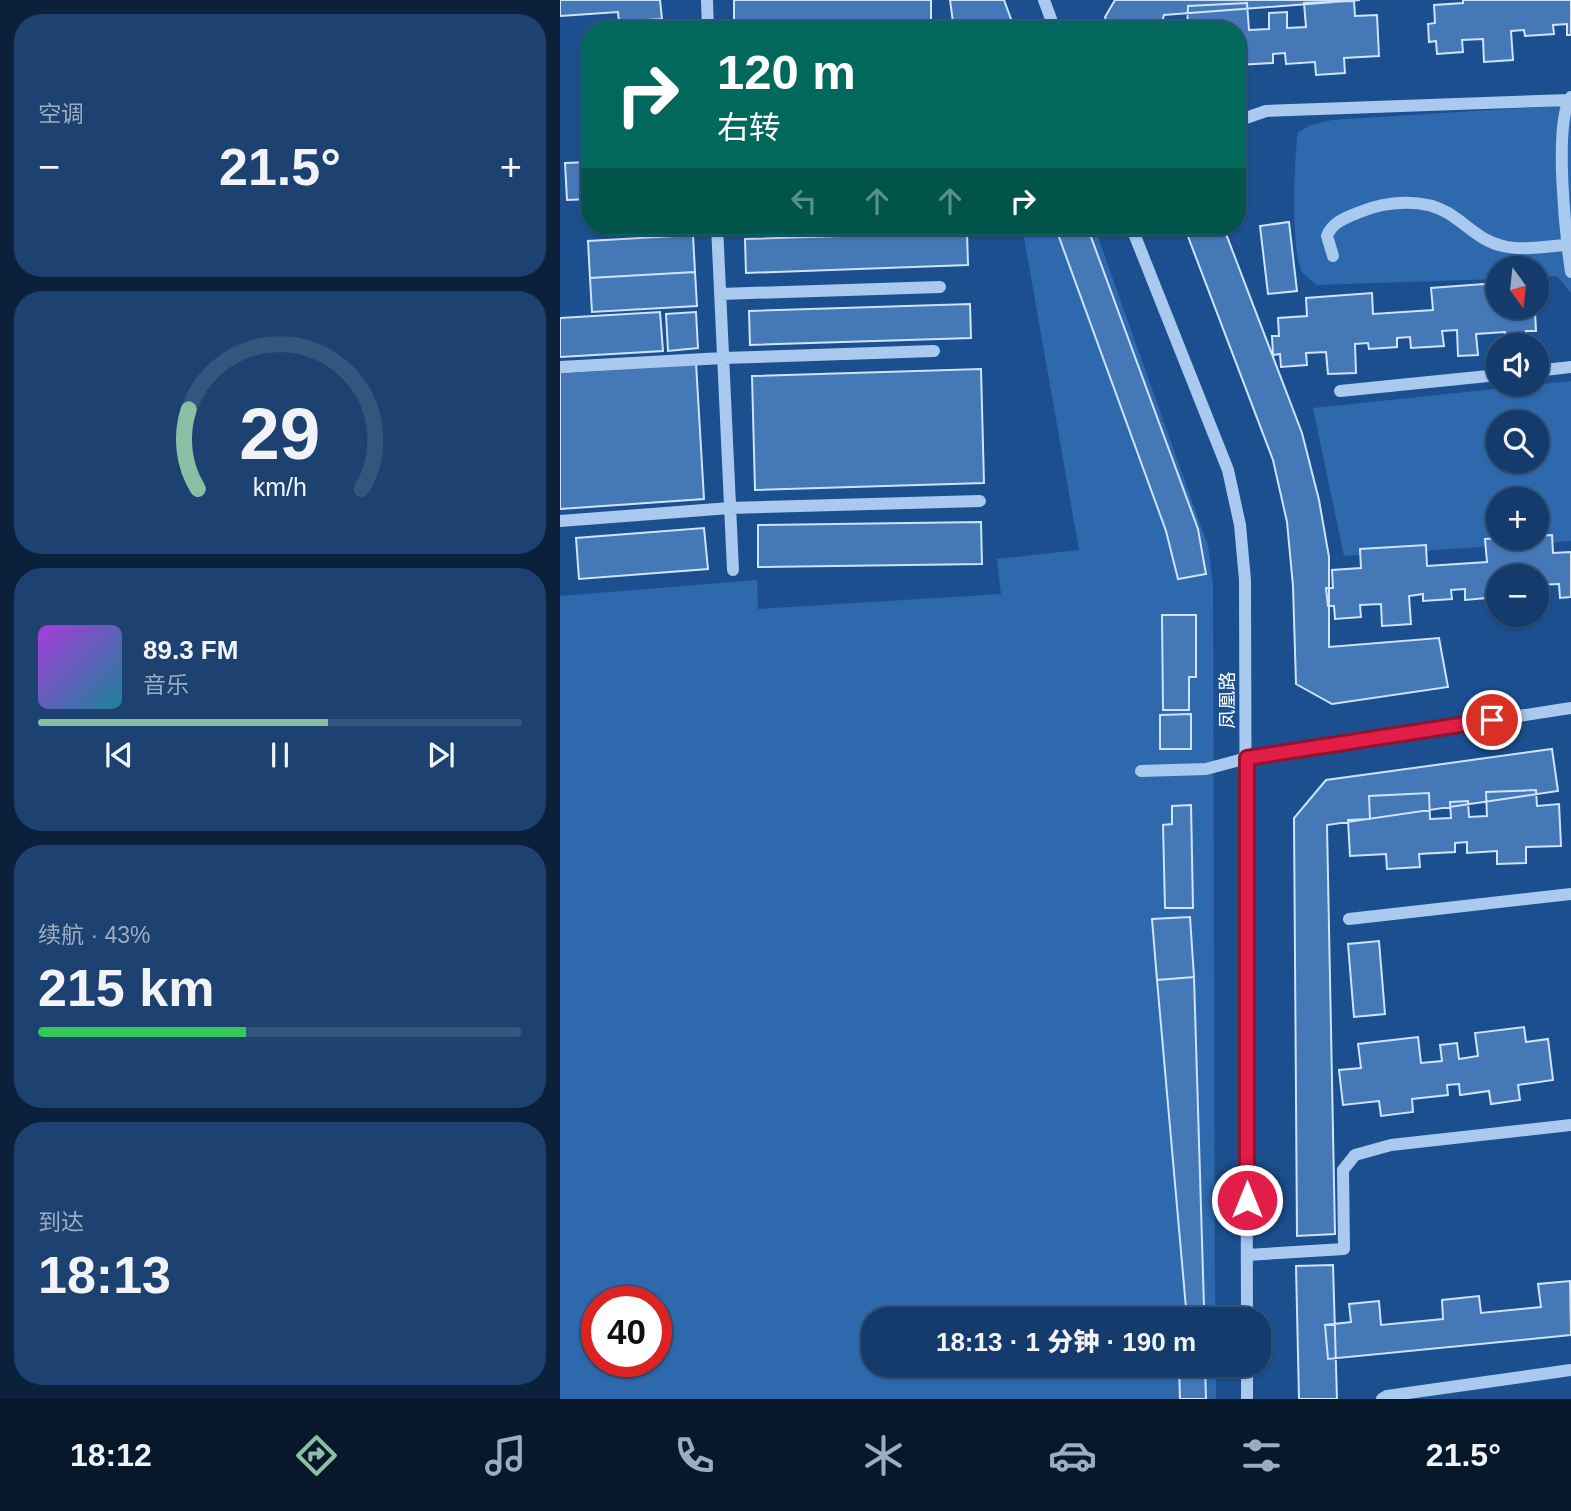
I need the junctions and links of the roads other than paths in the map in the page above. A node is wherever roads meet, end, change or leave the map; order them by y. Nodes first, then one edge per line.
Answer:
1 (707, 0) edge
2 (1044, 0) edge
3 (708, 21) edge
4 (1052, 21) edge
5 (1570, 98) edge
6 (1246, 118) edge
7 (717, 235) edge
8 (1135, 235) edge
9 (1567, 244) junction
10 (1334, 256) dead end
11 (1571, 272) edge
12 (940, 287) dead end
13 (720, 294) junction
14 (934, 351) dead end
15 (723, 358) junction
16 (1571, 367) edge
17 (560, 368) edge
18 (1549, 370) edge
19 (1486, 376) edge
20 (1340, 391) dead end
21 (979, 501) dead end
22 (730, 508) junction
23 (560, 521) edge
24 (733, 570) dead end
25 (1571, 708) edge
26 (1247, 758) junction
27 (1141, 771) dead end
28 (1571, 894) edge
29 (1349, 919) dead end
30 (1571, 1125) edge
31 (1247, 1255) junction
32 (1247, 1307) edge
33 (1571, 1370) edge
34 (1247, 1377) edge
35 (1247, 1399) edge
36 (1382, 1399) edge

1 - 3 street
2 - 4 street
5 - 6 street
5 - 9 street
7 - 13 street
8 - 26 street, 凤凰路
9 - 10 street
9 - 11 street
12 - 13 street
13 - 15 street
14 - 15 street
15 - 17 street
15 - 22 street
16 - 18 street
19 - 20 street
21 - 22 street
22 - 23 street
22 - 24 street
25 - 26 street
26 - 27 street
26 - 31 street, 凤凰路
28 - 29 street
30 - 31 street
31 - 32 street, 凤凰路
33 - 36 street
34 - 35 street

